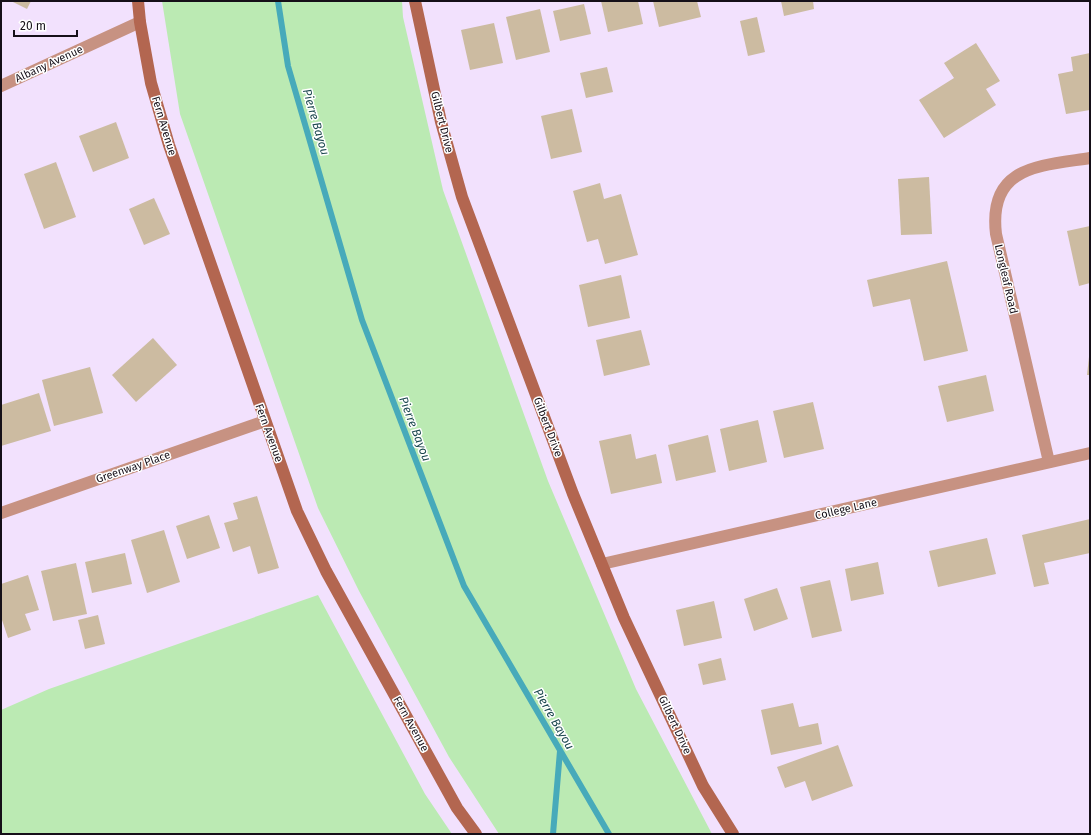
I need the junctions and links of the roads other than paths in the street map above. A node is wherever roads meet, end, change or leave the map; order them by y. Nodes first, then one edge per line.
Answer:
1 (138, 1) edge
2 (415, 1) edge
3 (140, 22) junction
4 (1, 86) edge
5 (1090, 158) edge
6 (265, 421) junction
7 (1090, 453) edge
8 (1049, 462) junction
9 (1, 513) edge
10 (602, 564) junction
11 (476, 834) edge
12 (733, 834) edge

1 - 3 street, Fern Avenue
2 - 10 street, Gilbert Drive
3 - 4 street, Albany Avenue
3 - 6 street, Fern Avenue
5 - 8 street, Longleaf Road
6 - 9 street, Greenway Place
6 - 11 street, Fern Avenue
7 - 8 street, College Lane
8 - 10 street, College Lane
10 - 12 street, Gilbert Drive

